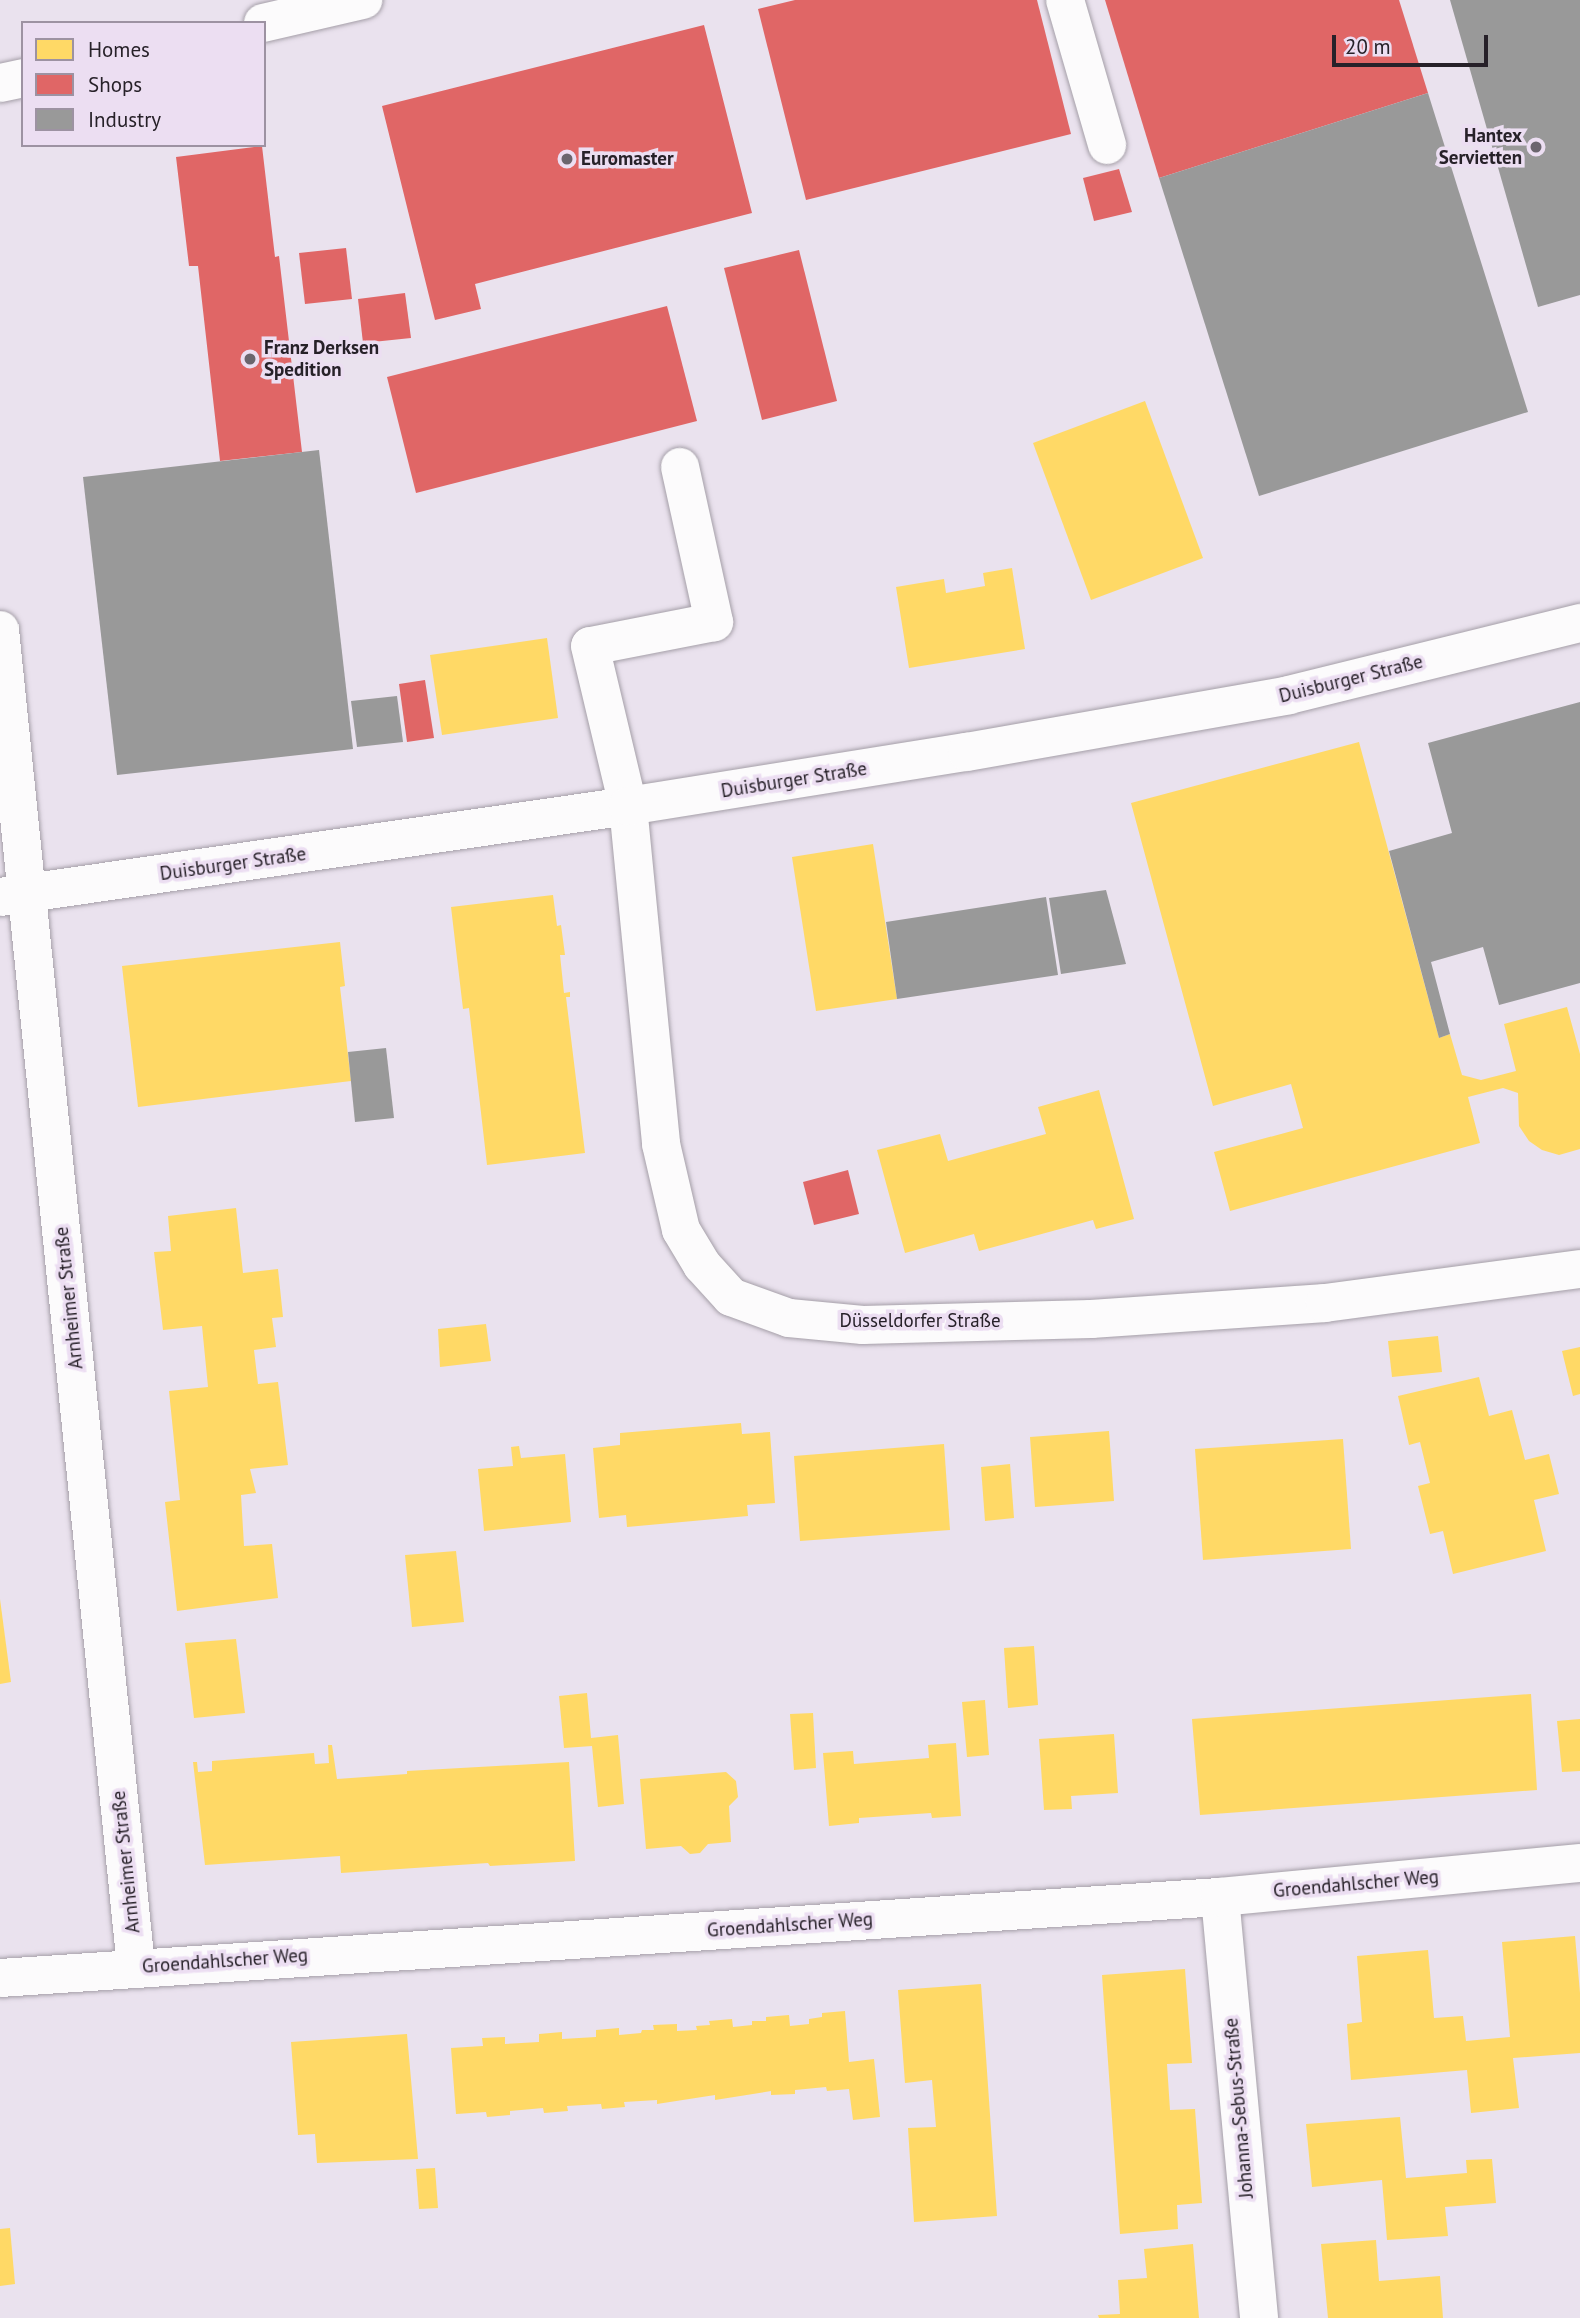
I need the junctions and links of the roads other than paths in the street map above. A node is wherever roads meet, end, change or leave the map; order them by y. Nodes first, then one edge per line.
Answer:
1 (363, 0) edge
2 (1065, 0) edge
3 (266, 22) edge
4 (21, 78) edge
5 (0, 83) edge
6 (1107, 145) dead end
7 (680, 467) dead end
8 (1580, 623) edge
9 (0, 630) edge
10 (628, 806) junction
11 (14, 896) edge
12 (1580, 1269) edge
13 (1580, 1863) edge
14 (1220, 1897) junction
15 (136, 1967) junction
16 (0, 1978) edge
17 (1259, 2318) edge

1 - 3 street
2 - 6 street
4 - 5 street
7 - 10 street, Düsseldorfer Straße
8 - 10 street, Duisburger Straße
9 - 11 street, Arnheimer Straße
10 - 11 street, Duisburger Straße
10 - 12 street, Düsseldorfer Straße
11 - 15 street, Arnheimer Straße
13 - 14 street, Groendahlscher Weg
14 - 15 street, Groendahlscher Weg
14 - 17 street, Johanna-Sebus-Straße
15 - 16 street, Groendahlscher Weg

